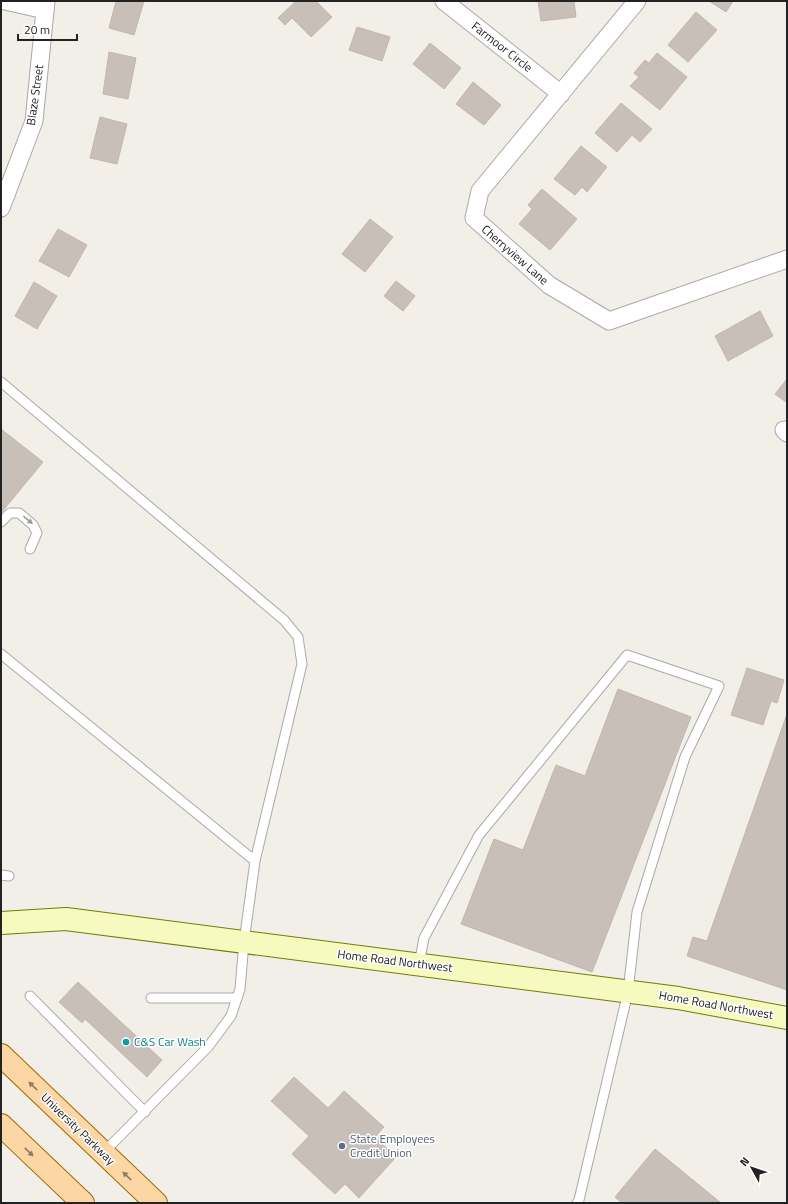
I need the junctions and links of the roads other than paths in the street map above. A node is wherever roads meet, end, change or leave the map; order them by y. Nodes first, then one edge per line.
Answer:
1 (5, 1) edge
2 (444, 1) edge
3 (637, 1) edge
4 (45, 6) edge
5 (561, 94) junction
6 (1, 208) edge
7 (787, 259) edge
8 (1, 382) edge
9 (1, 522) edge
10 (30, 549) dead end
11 (1, 654) edge
12 (255, 861) junction
13 (1, 923) edge
14 (244, 942) junction
15 (419, 964) junction
16 (628, 992) junction
17 (30, 996) dead end
18 (151, 998) dead end
19 (237, 998) junction
20 (787, 1018) edge
21 (1, 1055) edge
22 (145, 1112) junction
23 (1, 1125) edge
24 (103, 1153) junction
25 (83, 1203) edge
26 (156, 1203) edge
27 (577, 1203) edge

1 - 4 street
2 - 5 street, Farmoor Circle
3 - 5 street, Cherryview Lane
4 - 6 street, Blaze Street
5 - 7 street, Cherryview Lane
8 - 12 lane
9 -> 10 lane
11 - 12 lane
12 - 14 lane
13 - 14 street, Home Road Northwest
14 - 15 street, Home Road Northwest
14 - 19 lane
15 - 16 street, Home Road Northwest
15 - 16 lane
16 - 20 street, Home Road Northwest
16 - 27 lane
17 - 22 lane
18 - 19 lane
19 - 22 lane
24 -> 21 main road, University Parkway
22 - 24 lane
23 -> 25 main road
26 -> 24 main road, University Parkway

